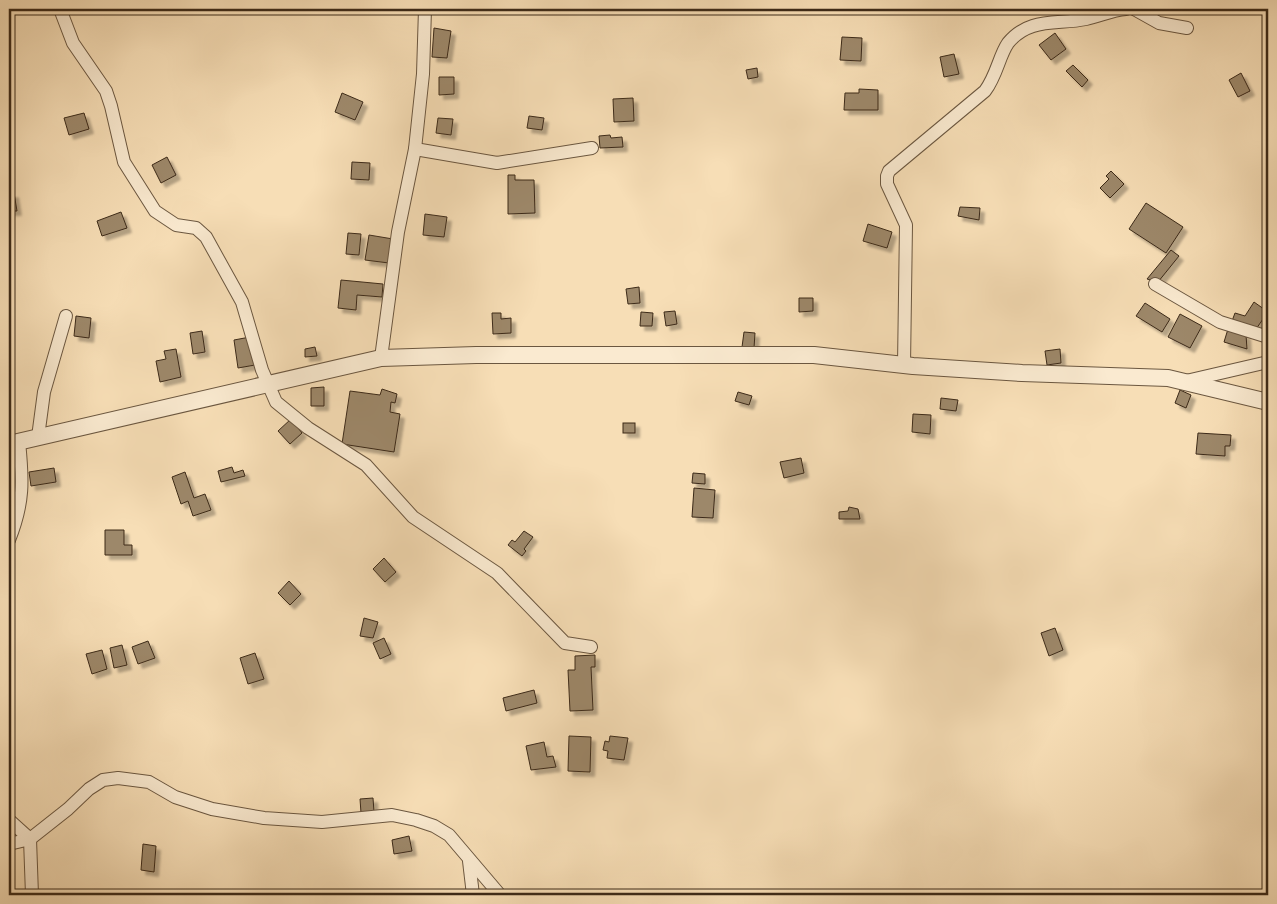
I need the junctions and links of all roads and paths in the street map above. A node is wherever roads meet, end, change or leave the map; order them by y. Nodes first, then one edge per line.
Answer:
1 (60, 9) edge
2 (425, 9) edge
3 (1126, 9) edge
4 (1134, 9) edge
5 (1187, 28) dead end
6 (592, 148) dead end
7 (415, 149) junction
8 (1155, 284) dead end
9 (66, 316) dead end
10 (1268, 336) edge
11 (381, 358) junction
12 (1268, 362) edge
13 (904, 365) junction
14 (1184, 382) junction
15 (268, 384) junction
16 (1268, 402) edge
17 (38, 437) junction
18 (14, 443) edge
19 (9, 540) edge
20 (591, 647) dead end
21 (9, 820) edge
22 (30, 840) junction
23 (9, 844) edge
24 (469, 860) junction
25 (32, 895) edge
26 (473, 895) edge
27 (500, 895) edge

1 - 15 street
2 - 7 street
3 - 13 street
4 - 5 street
6 - 7 street
7 - 11 street
8 - 10 street
9 - 17 street
11 - 13 street
11 - 15 street
12 - 14 street
13 - 14 street
14 - 16 street
15 - 17 street
15 - 20 street
17 - 18 street
18 - 19 street
21 - 22 street
22 - 23 street
22 - 24 street
22 - 25 street
24 - 26 street
24 - 27 street

